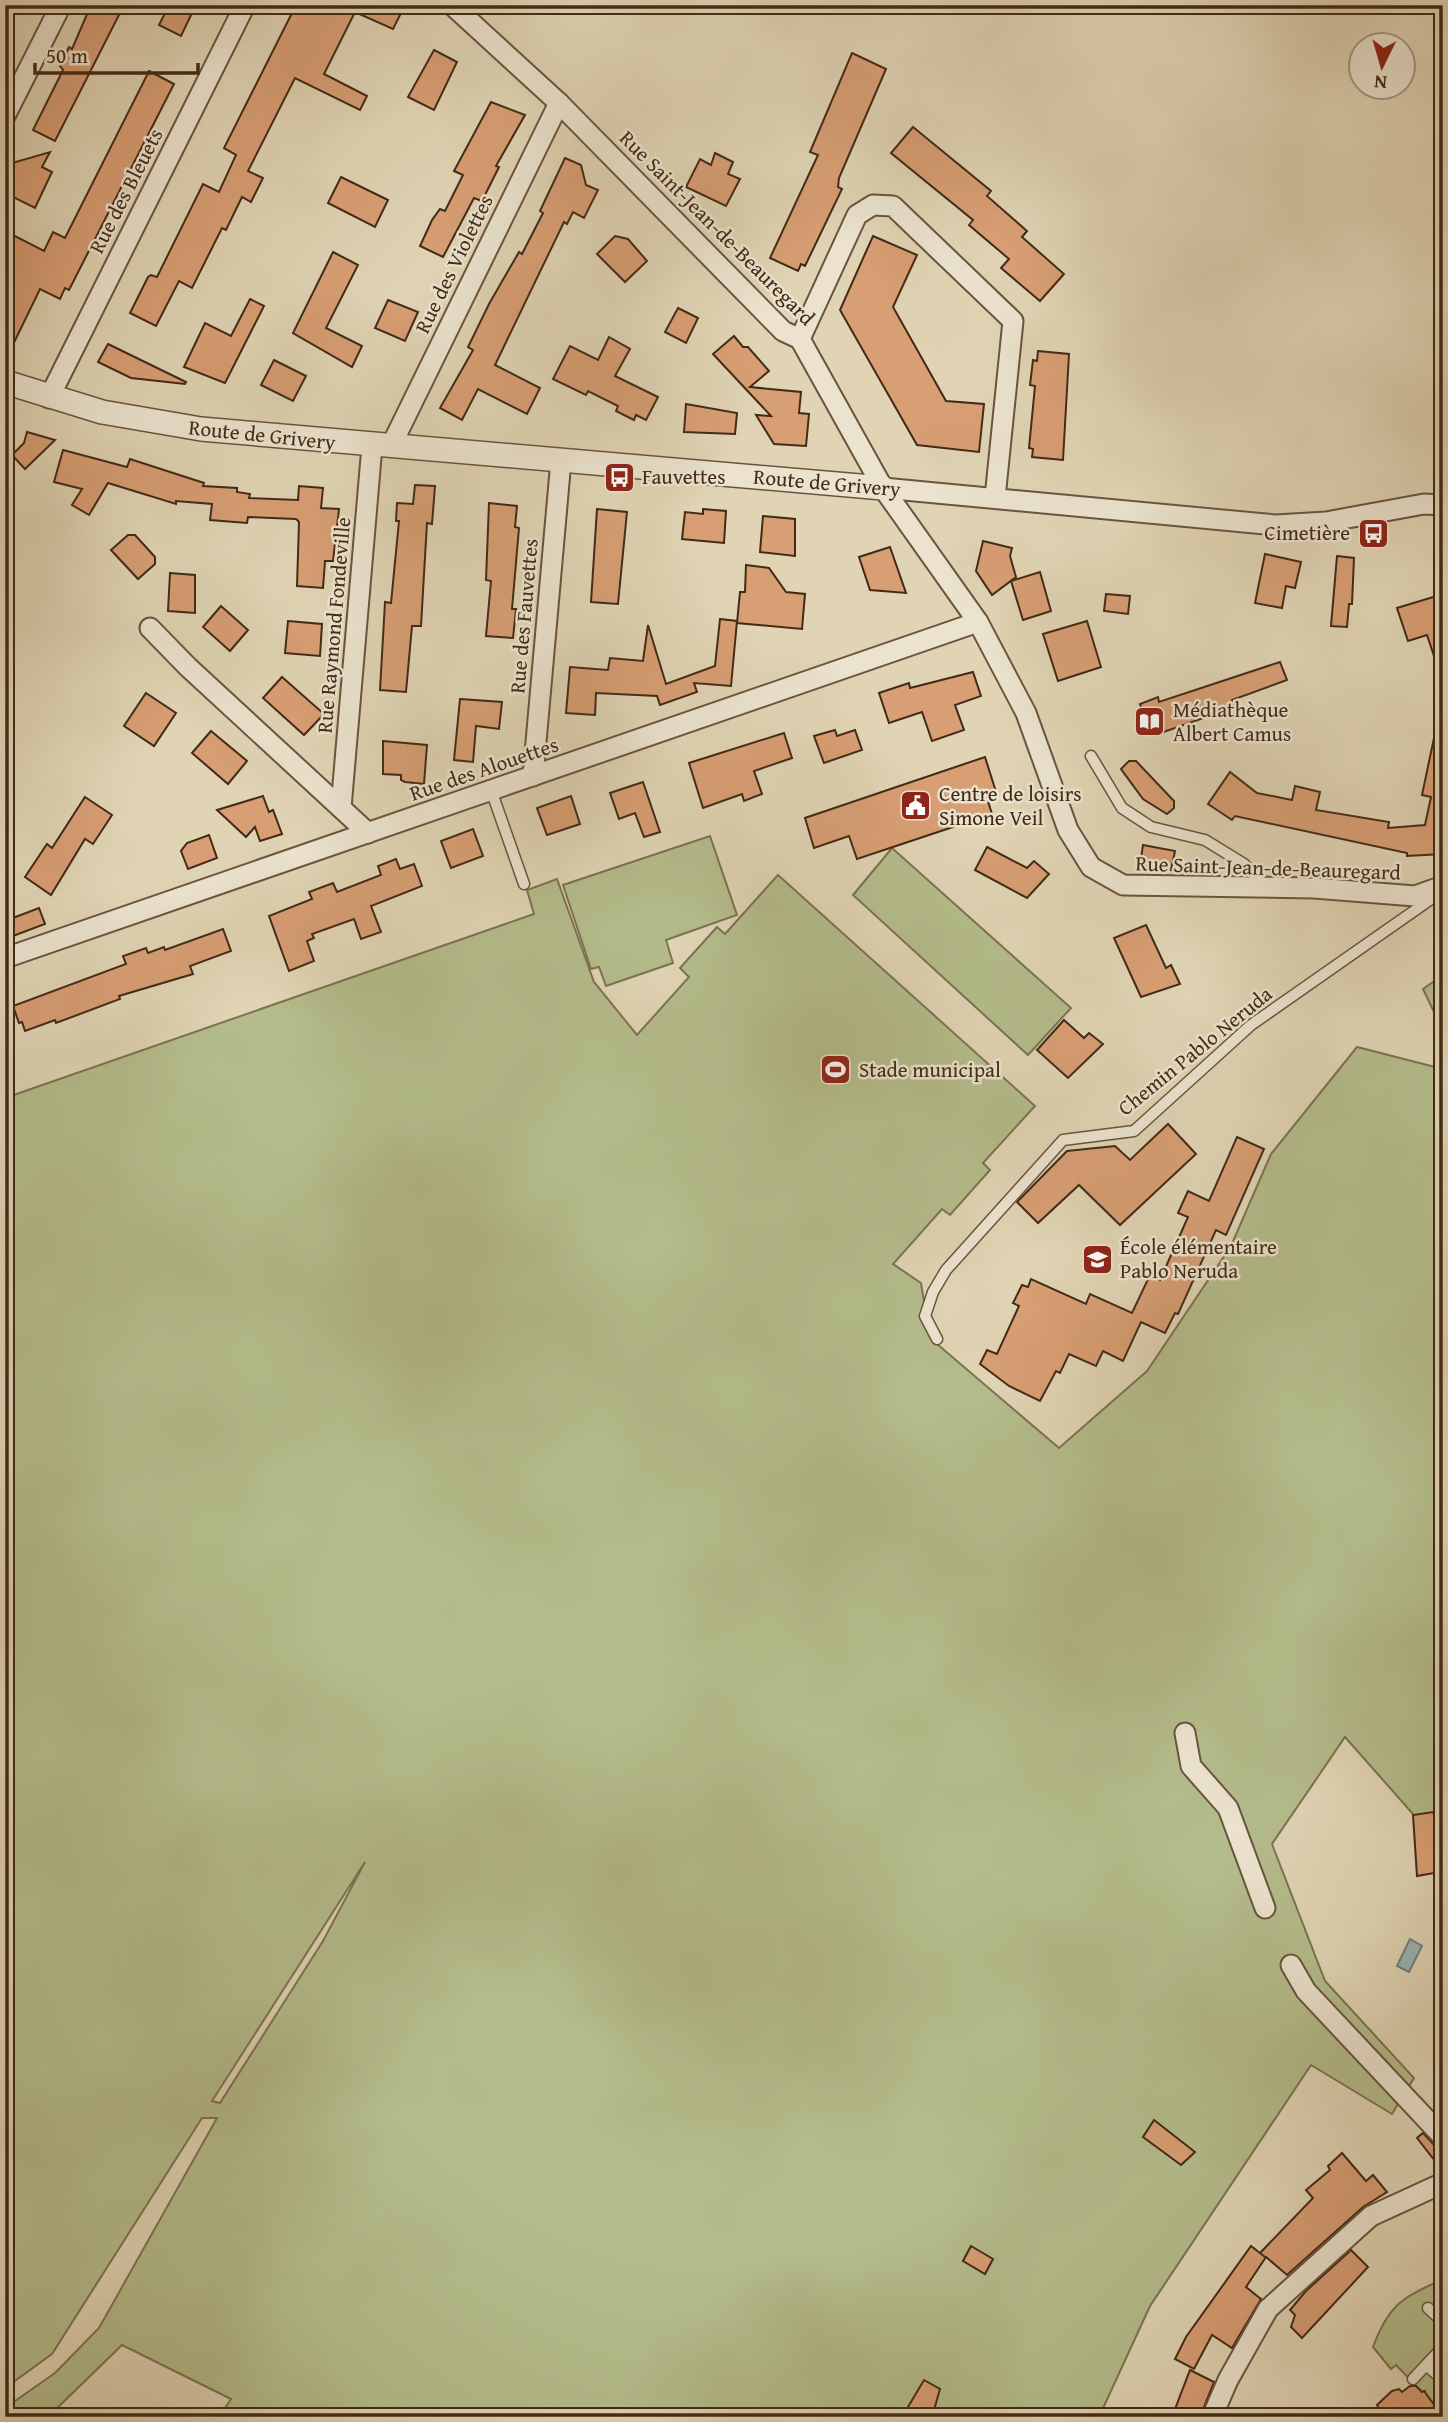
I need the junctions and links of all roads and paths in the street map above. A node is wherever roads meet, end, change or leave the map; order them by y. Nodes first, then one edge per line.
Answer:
1 (61, 5) edge
2 (245, 5) edge
3 (452, 5) edge
4 (559, 103) junction
5 (5, 116) edge
6 (800, 338) junction
7 (5, 382) edge
8 (48, 398) junction
9 (381, 446) junction
10 (561, 460) junction
11 (883, 488) junction
12 (996, 498) junction
13 (1443, 505) edge
14 (978, 622) junction
15 (150, 628) dead end
16 (1091, 756) dead end
17 (533, 776) junction
18 (491, 790) junction
19 (341, 808) junction
20 (368, 833) junction
21 (524, 884) dead end
22 (1268, 888) junction
23 (1443, 888) edge
24 (5, 958) edge
25 (937, 1339) dead end
26 (1185, 1733) dead end
27 (1265, 1908) dead end
28 (1291, 1965) dead end
29 (1443, 2137) edge
30 (1443, 2183) edge
31 (1428, 2308) dead end
32 (1443, 2322) edge
33 (1443, 2347) edge
34 (1426, 2365) junction
35 (1413, 2379) dead end
36 (1443, 2380) edge
37 (1212, 2417) edge

1 - 5 street
2 - 8 street, Rue des Bleuets
3 - 4 street, Rue Saint-Jean-de-Beauregard
4 - 6 street, Rue Saint-Jean-de-Beauregard
4 - 9 street, Rue des Violettes
6 - 11 street, Rue Saint-Jean-de-Beauregard
6 - 12 street
7 - 8 street, Route de Grivery
8 - 9 street, Route de Grivery
9 - 10 street, Route de Grivery
9 - 19 street, Rue Raymond Fondeville
10 - 11 street, Route de Grivery
10 - 17 street, Rue des Fauvettes
11 - 12 street, Route de Grivery
11 - 14 street, Rue Saint-Jean-de-Beauregard
12 - 13 street, Route de Grivery
14 - 17 street, Rue des Alouettes
14 - 22 street, Rue Saint-Jean-de-Beauregard
15 - 19 street
16 - 22 lane
17 - 18 street, Rue des Alouettes
18 - 20 street, Rue des Alouettes
18 - 21 lane
19 - 20 street
20 - 24 street, Rue des Alouettes
22 - 23 street, Rue Saint-Jean-de-Beauregard
23 - 25 lane, Chemin Pablo Neruda
26 - 27 street
28 - 29 street
30 - 37 street
31 - 32 lane
33 - 34 lane
34 - 35 lane
34 - 36 lane

